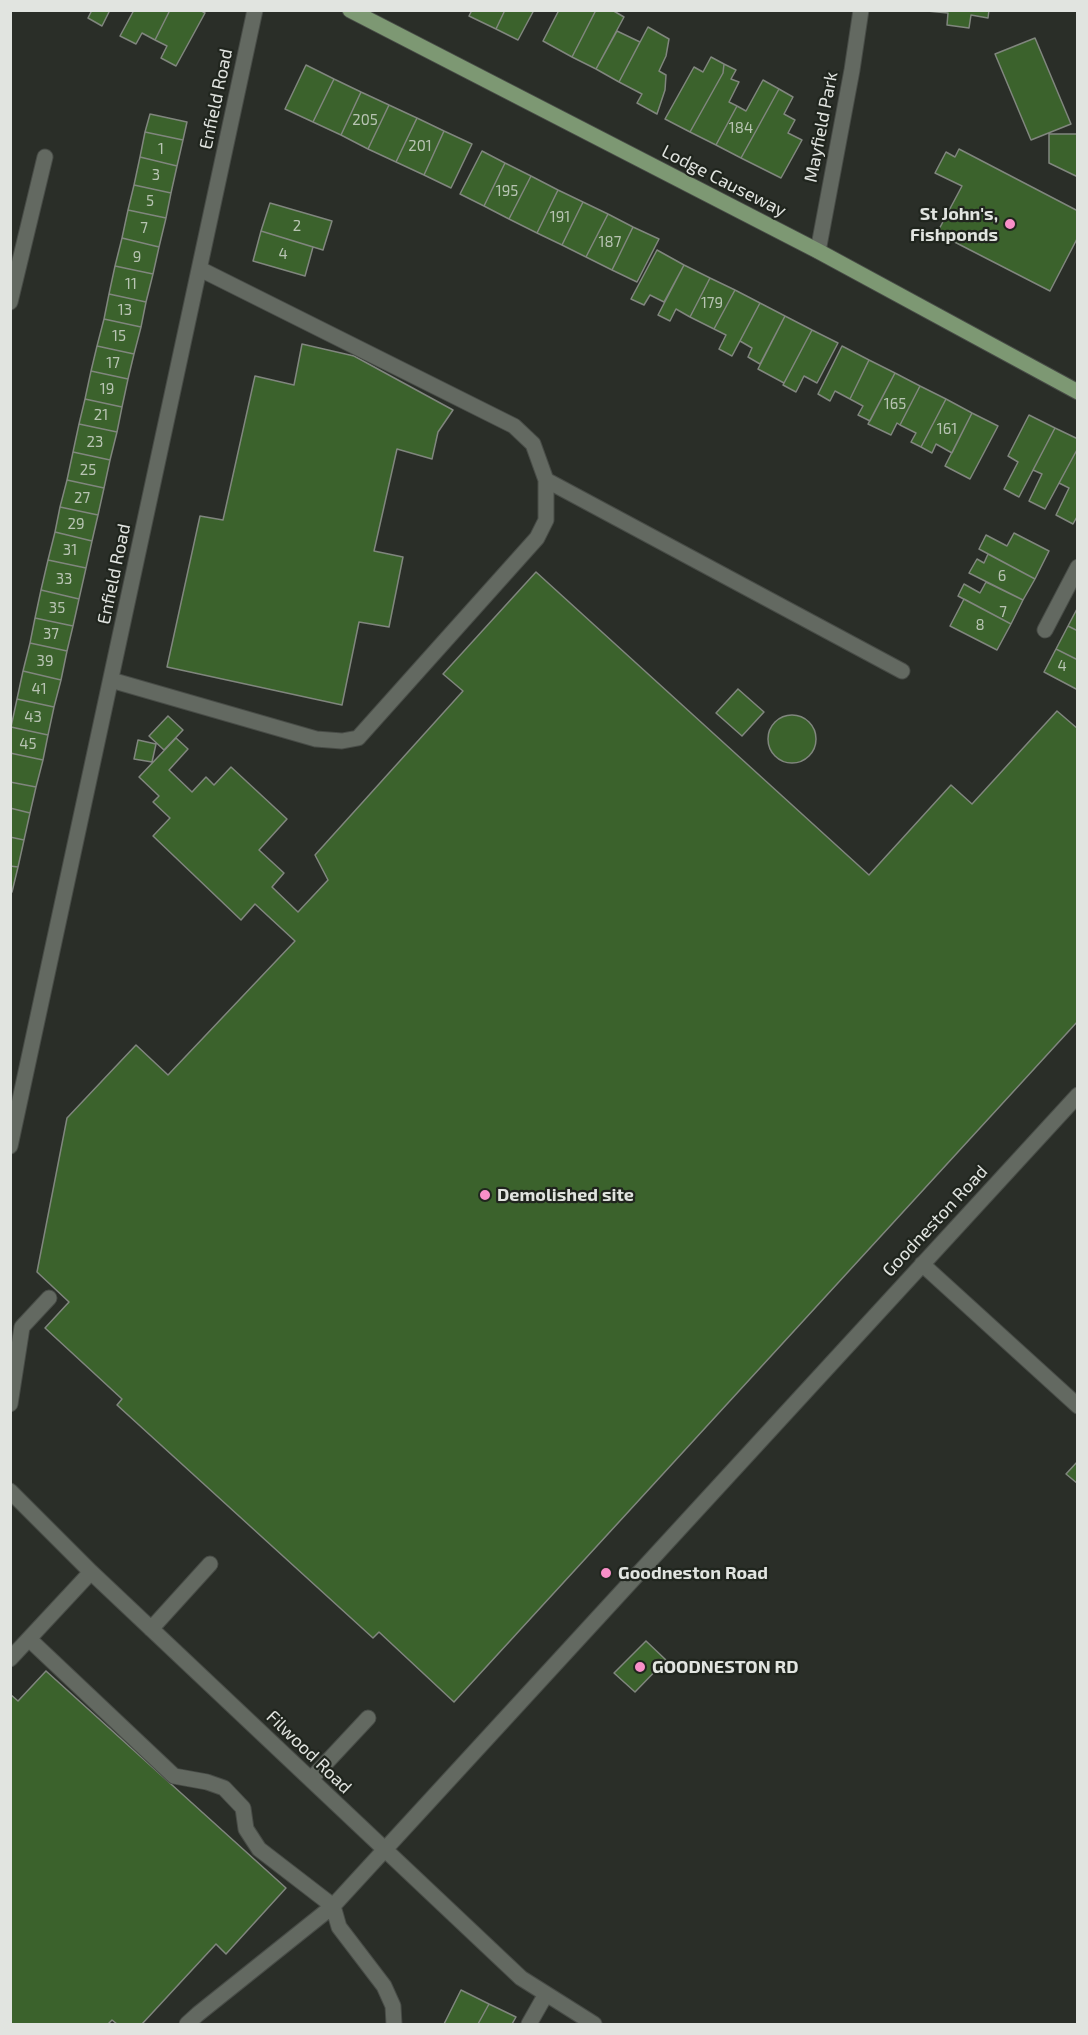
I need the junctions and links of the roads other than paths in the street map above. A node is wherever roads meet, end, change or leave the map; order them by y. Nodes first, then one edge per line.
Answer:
1 (255, 10) edge
2 (350, 10) edge
3 (861, 10) edge
4 (45, 157) dead end
5 (818, 251) junction
6 (200, 268) junction
7 (10, 302) edge
8 (1077, 392) edge
9 (546, 480) junction
10 (1077, 567) edge
11 (1045, 630) dead end
12 (902, 670) dead end
13 (111, 680) junction
14 (1077, 1095) edge
15 (10, 1146) edge
16 (922, 1264) junction
17 (49, 1298) dead end
18 (10, 1404) edge
19 (1077, 1406) edge
20 (10, 1491) edge
21 (210, 1564) dead end
22 (92, 1572) junction
23 (151, 1629) junction
24 (29, 1639) junction
25 (10, 1659) edge
26 (368, 1718) dead end
27 (311, 1779) junction
28 (384, 1850) junction
29 (333, 1906) junction
30 (546, 1994) junction
31 (187, 2025) edge
32 (394, 2025) edge
33 (529, 2025) edge
34 (594, 2025) edge

1 - 6 street, Enfield Road
2 - 5 main road, Lodge Causeway
3 - 5 street, Mayfield Park
4 - 7 street
5 - 8 main road, Lodge Causeway
6 - 9 street
6 - 13 street, Enfield Road
9 - 12 street
9 - 13 street
10 - 11 street
13 - 15 street, Enfield Road
14 - 16 street, Goodneston Road
16 - 19 street
16 - 28 street, Goodneston Road
17 - 18 street
20 - 22 street, Filwood Road
21 - 23 street
22 - 23 street, Filwood Road
22 - 24 street
23 - 27 street, Filwood Road
24 - 25 street
24 - 29 street
26 - 27 street
27 - 28 street, Filwood Road
28 - 29 street, Goodneston Road
28 - 30 street, Filwood Road
29 - 31 street, Goodneston Road
29 - 32 street
30 - 33 street
30 - 34 street, Filwood Road

